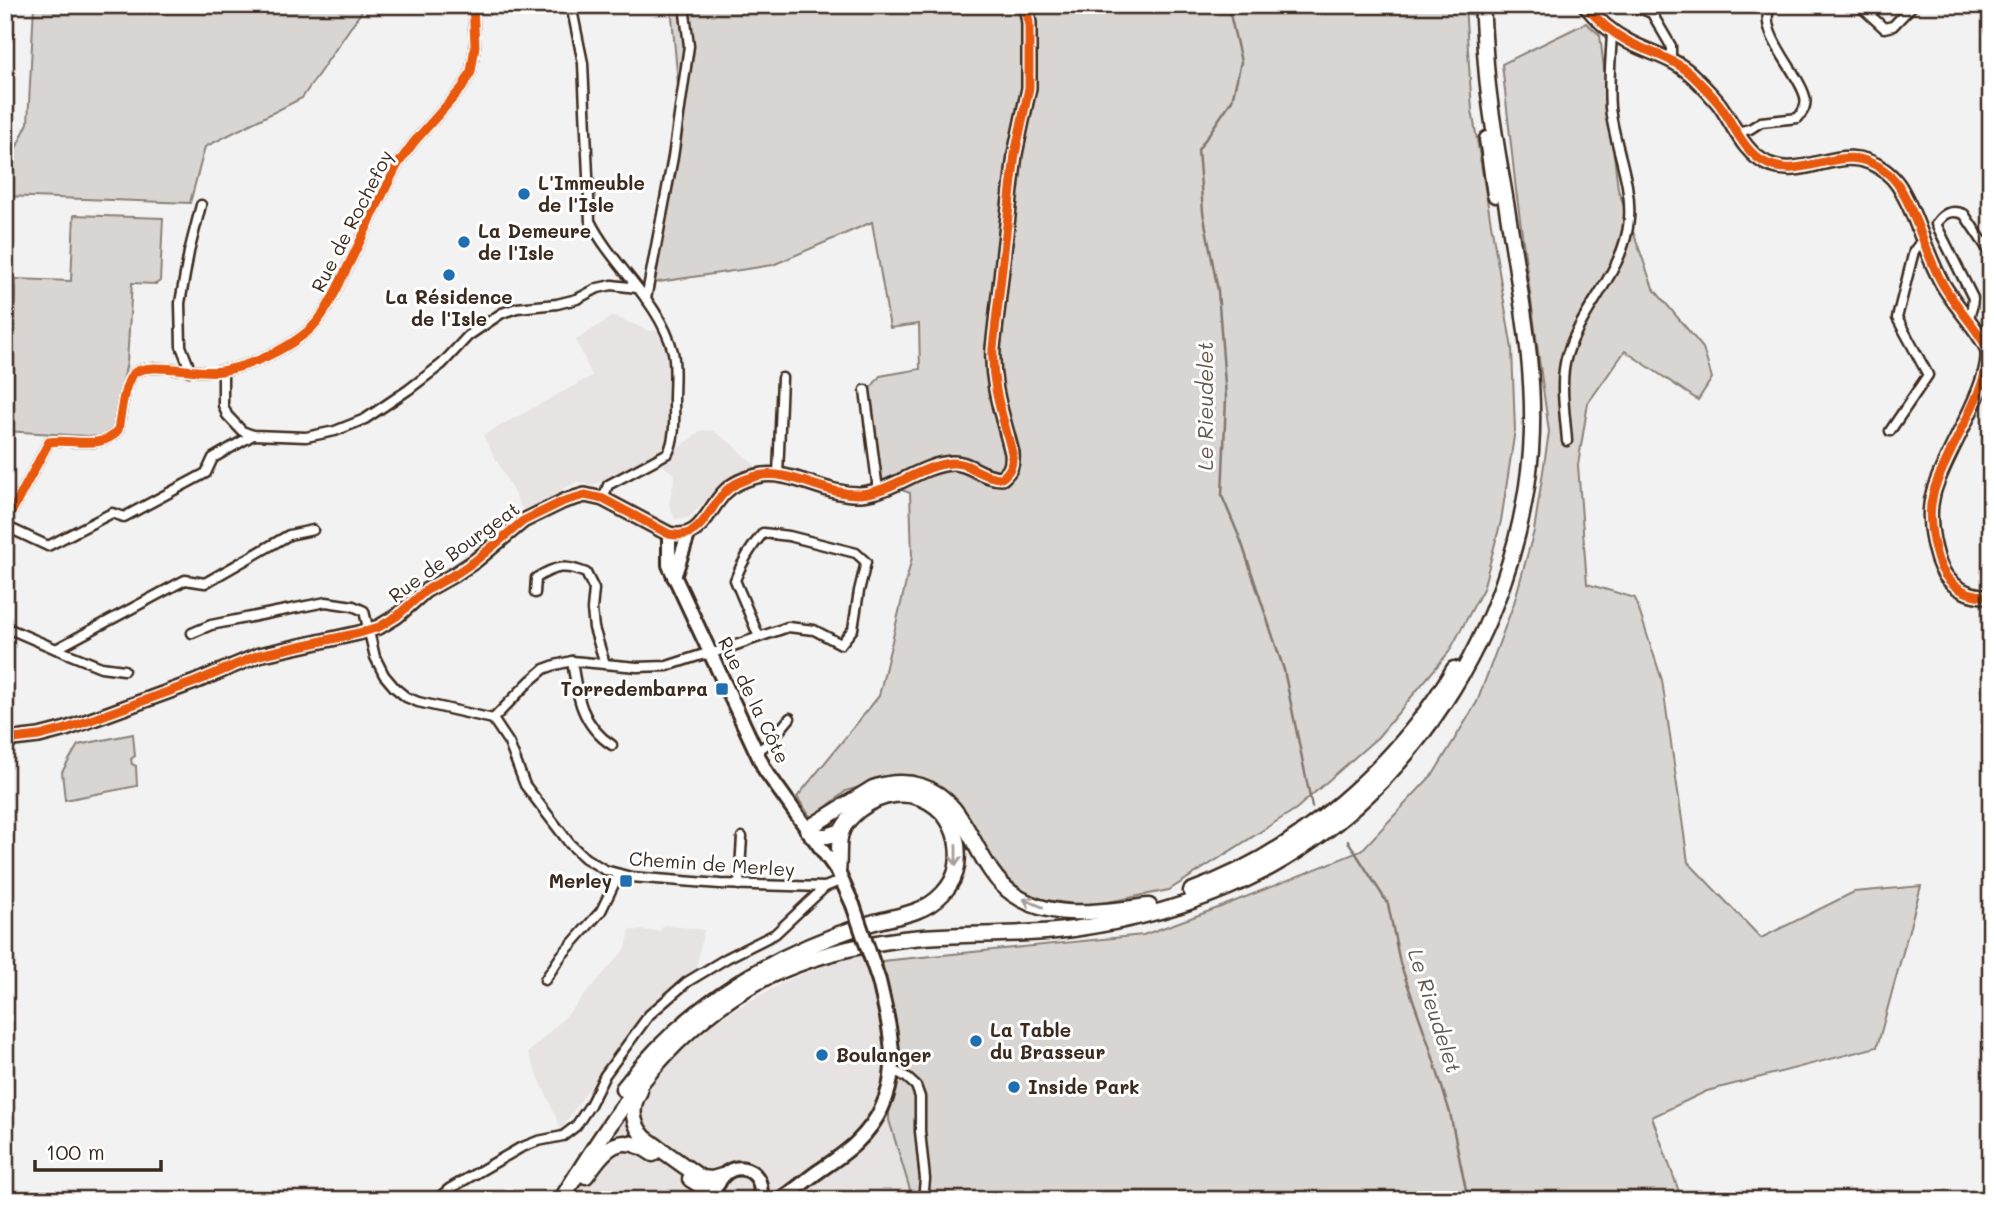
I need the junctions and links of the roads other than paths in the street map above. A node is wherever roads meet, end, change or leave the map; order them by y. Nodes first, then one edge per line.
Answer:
1 (473, 5) edge
2 (571, 5) edge
3 (684, 5) edge
4 (1026, 5) edge
5 (1473, 5) edge
6 (1482, 5) edge
7 (1585, 5) edge
8 (1632, 5) edge
9 (1771, 5) edge
10 (1859, 5) edge
11 (1913, 5) edge
12 (1648, 8) edge
13 (1612, 32) junction
14 (1671, 59) junction
15 (1737, 132) junction
16 (201, 205) dead end
17 (1924, 237) junction
18 (1991, 254) edge
19 (637, 289) junction
20 (646, 299) junction
21 (1968, 320) junction
22 (223, 370) junction
23 (189, 371) junction
24 (782, 378) dead end
25 (865, 390) dead end
26 (1890, 431) dead end
27 (253, 435) junction
28 (1567, 441) dead end
29 (778, 475) junction
30 (878, 490) junction
31 (603, 499) junction
32 (5, 525) edge
33 (313, 530) dead end
34 (669, 534) junction
35 (688, 535) junction
36 (674, 578) junction
37 (535, 593) dead end
38 (1991, 596) edge
39 (5, 627) edge
40 (368, 630) junction
41 (192, 633) dead end
42 (759, 637) junction
43 (56, 649) junction
44 (710, 654) junction
45 (572, 661) junction
46 (606, 664) junction
47 (124, 670) dead end
48 (790, 718) dead end
49 (493, 719) junction
50 (5, 740) edge
51 (612, 745) dead end
52 (756, 752) junction
53 (842, 831) junction
54 (810, 833) junction
55 (742, 836) dead end
56 (619, 874) junction
57 (840, 876) junction
58 (740, 884) junction
59 (825, 887) junction
60 (1149, 906) junction
61 (545, 980) dead end
62 (669, 1049) junction
63 (893, 1073) junction
64 (613, 1108) junction
65 (722, 1176) junction
66 (794, 1189) junction
67 (760, 1193) edge
68 (718, 1198) edge
69 (436, 1200) edge
70 (554, 1200) edge
71 (561, 1200) edge
72 (569, 1200) edge
73 (780, 1200) edge
74 (923, 1200) edge

1 - 22 street, Rue de Rochefoy
2 - 19 street
3 - 20 street
4 - 30 street
5 - 60 highway
6 - 62 highway
7 - 13 street
8 - 12 street
9 - 15 street
10 - 11 street
12 - 14 street
13 - 14 street
13 - 28 street
14 - 15 street
15 - 17 street
16 - 23 street
17 - 21 street
17 - 26 street
18 - 21 street
19 - 20 street
19 - 27 street
20 - 31 street
21 - 38 street
22 - 23 street, Rue de Rochefoy
22 - 27 street
23 - 32 street, Rue de Rochefoy
24 - 29 street
25 - 30 street
27 - 32 street
29 - 30 street
29 - 35 street
31 - 34 street, Rue de Bourgeat
31 - 40 street, Rue de Bourgeat
33 - 43 street
34 - 35 street, Rue de Bourgeat
34 - 36 street, Rue de la Côte
35 - 36 street
36 - 44 street, Rue de la Côte
37 - 46 street
39 - 43 street
40 - 41 street
40 - 49 street
40 - 50 street, Rue de Bourgeat
42 - 42 street
42 - 44 street
43 - 47 street
44 - 46 street
44 - 52 street, Rue de la Côte
45 - 46 street
45 - 49 street
45 - 51 street
48 - 52 street
49 - 56 street, Chemin de Merley
52 - 54 street, Rue de la Côte
53 - 54 highway
53 - 57 highway
53 -> 64 highway
54 - 57 street, Rue de la Côte
60 -> 54 highway
55 - 58 street
56 - 58 street, Chemin de Merley
56 - 61 street
57 - 59 street, Chemin de Merley
57 - 63 street, Rue de la Côte, bridge
58 - 59 street, Chemin de Merley
59 - 69 street
60 - 64 highway
62 - 65 highway
62 - 71 highway
63 - 66 street
63 - 74 street
64 - 70 highway
65 - 67 street
65 - 68 street
66 - 67 street
66 - 73 street
68 - 72 highway

